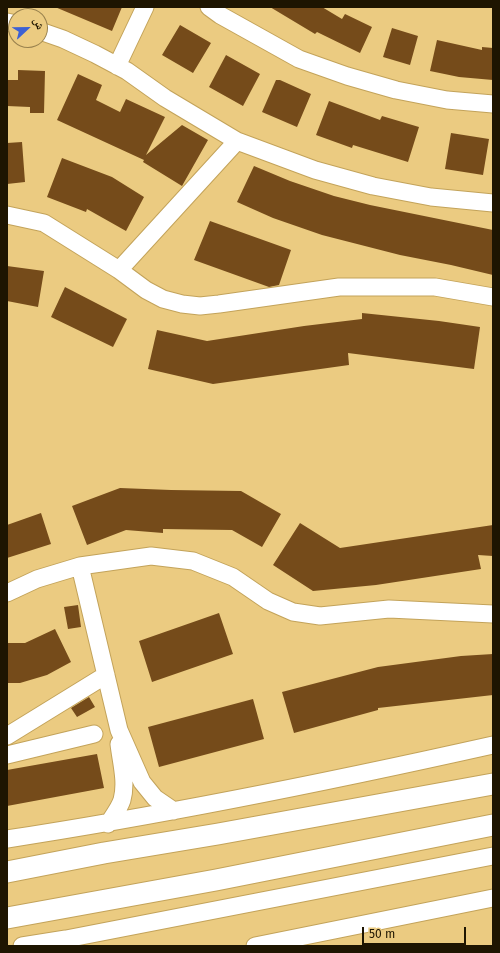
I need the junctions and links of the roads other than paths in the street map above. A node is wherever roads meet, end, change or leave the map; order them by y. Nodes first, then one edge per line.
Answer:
1 (145, 7) edge
2 (208, 7) edge
3 (48, 34) edge
4 (117, 66) junction
5 (493, 104) edge
6 (237, 141) junction
7 (493, 203) edge
8 (7, 215) edge
9 (119, 270) junction
10 (493, 297) edge
11 (80, 566) junction
12 (7, 593) edge
13 (493, 614) edge
14 (106, 676) junction
15 (119, 730) junction
16 (94, 734) dead end
17 (7, 736) edge
18 (493, 745) edge
19 (7, 755) edge
20 (493, 784) edge
21 (174, 811) junction
22 (108, 824) junction
23 (493, 825) edge
24 (7, 839) edge
25 (493, 856) edge
26 (7, 872) edge
27 (493, 898) edge
28 (7, 918) edge
29 (22, 946) edge
30 (255, 946) edge

1 - 4 street
2 - 5 street
3 - 4 street
4 - 6 street
6 - 7 street
6 - 9 street
8 - 9 street
9 - 10 street
11 - 12 street
11 - 13 street
11 - 14 street
14 - 15 street
14 - 17 street
15 - 21 street
15 - 22 street
16 - 19 street
18 - 21 street
20 - 26 main road
21 - 22 street
22 - 24 street
23 - 28 main road
25 - 29 street
27 - 30 street

